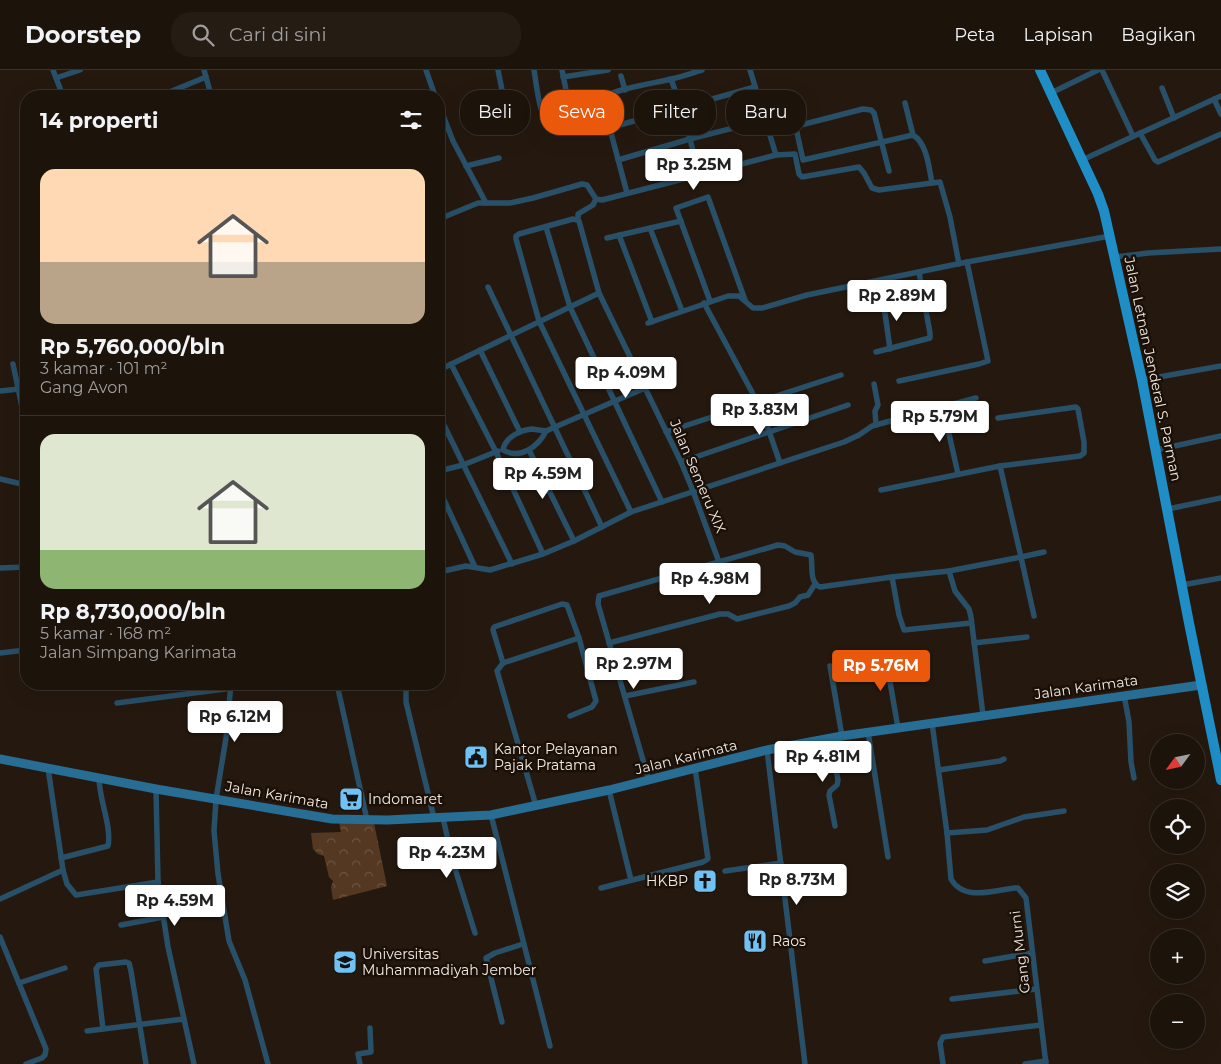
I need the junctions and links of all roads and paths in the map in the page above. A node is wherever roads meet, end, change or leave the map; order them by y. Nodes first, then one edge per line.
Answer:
1 (53, 70) edge
2 (80, 70) edge
3 (204, 70) edge
4 (426, 70) edge
5 (498, 70) edge
6 (534, 70) edge
7 (608, 70) edge
8 (702, 70) edge
9 (750, 70) edge
10 (1040, 70) edge
11 (1098, 70) edge
12 (1102, 70) edge
13 (563, 73) edge
14 (621, 76) dead end
15 (206, 77) junction
16 (56, 78) junction
17 (672, 79) junction
18 (755, 87) junction
19 (1162, 88) dead end
20 (60, 90) edge
21 (172, 90) dead end
22 (210, 90) edge
23 (434, 90) edge
24 (502, 90) edge
25 (626, 90) joint
26 (676, 90) edge
27 (756, 90) edge
28 (1051, 93) junction
29 (1221, 96) edge
30 (716, 98) edge
31 (1214, 99) junction
32 (905, 103) dead end
33 (1221, 114) edge
34 (1174, 118) junction
35 (445, 119) edge
36 (726, 130) edge
37 (1140, 132) junction
38 (1221, 134) edge
39 (611, 135) edge
40 (689, 135) edge
41 (770, 135) edge
42 (913, 135) junction
43 (1133, 136) junction
44 (690, 139) junction
45 (881, 143) junction
46 (776, 155) junction
47 (498, 158) dead end
48 (618, 160) junction
49 (1082, 160) junction
50 (466, 166) junction
51 (889, 170) dead end
52 (699, 175) junction
53 (932, 183) junction
54 (627, 193) junction
55 (596, 199) junction
56 (486, 203) junction
57 (445, 216) edge
58 (578, 219) junction
59 (681, 221) junction
60 (546, 227) junction
61 (650, 228) junction
62 (619, 235) junction
63 (1110, 236) junction
64 (607, 238) dead end
65 (1221, 249) edge
66 (1116, 257) junction
67 (966, 262) junction
68 (959, 264) junction
69 (919, 272) junction
70 (488, 287) dead end
71 (599, 293) junction
72 (883, 299) dead end
73 (707, 302) junction
74 (746, 302) junction
75 (570, 307) junction
76 (682, 311) junction
77 (539, 321) junction
78 (510, 336) junction
79 (890, 349) junction
80 (480, 350) junction
81 (876, 352) dead end
82 (13, 364) dead end
83 (451, 364) junction
84 (1221, 366) edge
85 (445, 367) edge
86 (841, 375) dead end
87 (1142, 380) junction
88 (899, 381) dead end
89 (874, 384) dead end
90 (645, 388) junction
91 (19, 389) junction
92 (0, 391) edge
93 (754, 394) dead end
94 (20, 398) edge
95 (976, 398) dead end
96 (615, 401) junction
97 (759, 402) junction
98 (848, 405) dead end
99 (943, 407) junction
100 (584, 415) junction
101 (998, 418) dead end
102 (874, 426) junction
103 (445, 427) edge
104 (555, 427) junction
105 (546, 431) junction
106 (769, 431) junction
107 (520, 432) junction
108 (666, 432) junction
109 (1221, 436) edge
110 (503, 450) junction
111 (529, 450) junction
112 (1156, 450) junction
113 (496, 452) junction
114 (681, 462) junction
115 (780, 463) junction
116 (464, 465) junction
117 (1000, 466) junction
118 (445, 470) edge
119 (958, 474) junction
120 (0, 479) edge
121 (20, 484) edge
122 (881, 490) dead end
123 (693, 491) junction
124 (1221, 498) edge
125 (445, 502) edge
126 (662, 502) junction
127 (1168, 508) junction
128 (631, 512) junction
129 (602, 527) junction
130 (574, 541) junction
131 (1044, 552) dead end
132 (543, 554) junction
133 (1021, 557) junction
134 (719, 562) junction
135 (512, 564) junction
136 (20, 567) edge
137 (475, 567) junction
138 (0, 568) edge
139 (445, 571) edge
140 (948, 571) junction
141 (892, 577) junction
142 (1221, 578) edge
143 (815, 584) junction
144 (1182, 585) junction
145 (1034, 616) dead end
146 (972, 623) junction
147 (1027, 637) dead end
148 (579, 638) junction
149 (609, 643) junction
150 (974, 643) junction
151 (20, 650) edge
152 (0, 652) edge
153 (885, 653) dead end
154 (503, 663) junction
155 (830, 666) dead end
156 (694, 682) dead end
157 (1201, 685) junction
158 (202, 690) edge
159 (231, 690) edge
160 (338, 690) edge
161 (406, 690) edge
162 (1124, 695) junction
163 (625, 696) junction
164 (117, 702) dead end
165 (983, 715) junction
166 (570, 716) dead end
167 (932, 723) junction
168 (898, 728) junction
169 (868, 732) junction
170 (842, 736) junction
171 (830, 738) junction
172 (1217, 738) edge
173 (767, 750) junction
174 (0, 759) edge
175 (1004, 759) dead end
176 (48, 768) junction
177 (694, 768) junction
178 (940, 770) junction
179 (99, 778) junction
180 (1134, 778) dead end
181 (1221, 780) edge
182 (649, 781) junction
183 (156, 789) junction
184 (609, 790) junction
185 (216, 799) junction
186 (536, 806) junction
187 (1064, 812) dead end
188 (491, 815) junction
189 (438, 818) junction
190 (367, 820) junction
191 (835, 826) dead end
192 (947, 833) junction
193 (888, 857) dead end
194 (61, 858) junction
195 (781, 863) junction
196 (63, 870) junction
197 (725, 871) dead end
198 (631, 880) junction
199 (158, 882) junction
200 (601, 888) dead end
201 (0, 899) edge
202 (163, 917) junction
203 (121, 925) dead end
204 (475, 933) dead end
205 (0, 937) edge
206 (523, 944) junction
207 (1032, 954) junction
208 (985, 961) dead end
209 (65, 968) dead end
210 (19, 983) junction
211 (1036, 990) junction
212 (952, 999) dead end
213 (184, 1019) junction
214 (502, 1022) dead end
215 (138, 1024) junction
216 (1041, 1025) junction
217 (103, 1028) junction
218 (370, 1028) dead end
219 (87, 1031) dead end
220 (550, 1046) dead end
221 (1046, 1062) edge
222 (26, 1064) edge
223 (146, 1064) edge
224 (194, 1064) edge
225 (268, 1064) edge
226 (360, 1064) edge
227 (806, 1064) edge
228 (943, 1064) edge
229 (1025, 1064) edge

1 - 16 street
2 - 16 street
3 - 15 street
4 - 23 street
5 - 24 street
6 - 13 street
7 - 13 street
8 - 17 street
9 - 18 street
10 - 28 highway, Jalan Letnan Jenderal S. Parman
11 - 28 street
12 - 43 street
14 - 25 street
15 - 21 street
15 - 22 street
16 - 20 street
17 - 25 street
17 - 26 street
18 - 27 street
18 - 30 street
19 - 34 street
28 - 49 highway, Jalan Letnan Jenderal S. Parman
29 - 31 street
31 - 33 street
31 - 34 street
32 - 42 street
34 - 37 street
35 - 50 street
36 - 44 street
37 - 38 street
37 - 43 street
39 - 48 street
40 - 44 street
41 - 46 street
42 - 45 street
42 - 53 street
43 - 49 street
44 - 48 street
44 - 52 street
45 - 45 street
45 - 51 street
46 - 52 street
46 - 53 street
47 - 50 street
48 - 54 street
49 - 63 highway, Jalan Letnan Jenderal S. Parman
50 - 56 street
52 - 54 street
53 - 68 street
54 - 55 street
55 - 56 street
55 - 58 street
56 - 57 street
58 - 60 street
58 - 71 street, Jalan Semeru XIX
59 - 61 street
59 - 73 street
59 - 74 street
60 - 75 street
60 - 77 street
61 - 62 street
61 - 76 street
62 - 64 street
62 - 76 street
63 - 66 highway, Jalan Letnan Jenderal S. Parman
63 - 67 street
65 - 66 street
66 - 87 highway, Jalan Letnan Jenderal S. Parman
67 - 68 street
67 - 88 street
68 - 69 street
69 - 74 street
69 - 79 street
70 - 78 street
71 - 75 street
71 - 90 street, Jalan Semeru XIX
72 - 79 street
73 - 74 street
73 - 76 street
73 - 93 street
75 - 77 street
75 - 96 street
77 - 78 street
77 - 100 street
78 - 80 street
78 - 104 street
79 - 81 street
80 - 83 street
80 - 107 street
82 - 91 street
83 - 85 street
83 - 113 street
84 - 87 street
86 - 97 street
87 - 112 highway, Jalan Letnan Jenderal S. Parman
89 - 102 street
90 - 96 street
90 - 108 street, Jalan Semeru XIX
91 - 92 street
91 - 94 street
95 - 99 street
96 - 100 street
96 - 126 street
97 - 106 street
97 - 108 street
98 - 106 street
99 - 102 street
99 - 119 street
100 - 104 street
100 - 128 street
101 - 117 street
102 - 115 street
103 - 116 street
104 - 105 street
104 - 129 street
105 - 107 street
105 - 111 street
106 - 114 street
106 - 115 street
107 - 110 street
108 - 114 street, Jalan Semeru XIX
109 - 112 street
110 - 111 street
110 - 113 street
111 - 130 street
112 - 127 highway, Jalan Letnan Jenderal S. Parman
113 - 116 street
113 - 132 street
114 - 123 street, Jalan Semeru XIX
115 - 123 street
116 - 118 street
116 - 135 street
117 - 119 street
117 - 133 street
119 - 122 street
120 - 121 street
123 - 126 street
123 - 134 street, Jalan Semeru XIX
124 - 127 street
125 - 137 street
126 - 128 street
127 - 144 highway, Jalan Letnan Jenderal S. Parman
128 - 129 street
129 - 130 street
130 - 132 street
131 - 133 street
132 - 135 street
133 - 140 street
133 - 145 street
134 - 143 street
134 - 149 street
135 - 137 street
136 - 138 street
137 - 139 street
140 - 141 street
140 - 146 street
141 - 143 street
141 - 146 street
142 - 144 street
143 - 149 street
144 - 157 highway, Jalan Letnan Jenderal S. Parman
146 - 150 street
147 - 150 street
148 - 154 street
148 - 154 street
148 - 166 street
149 - 163 street
150 - 165 street
151 - 152 street
153 - 168 street
154 - 186 street
155 - 170 street
156 - 163 street
157 - 162 main road, Jalan Karimata
157 - 172 highway, Jalan Letnan Jenderal S. Parman
158 - 164 street
159 - 185 street
160 - 190 street
161 - 189 street
162 - 165 main road, Jalan Karimata
162 - 180 street
163 - 182 street
165 - 167 main road, Jalan Karimata
167 - 168 main road, Jalan Karimata
167 - 178 street, Gang Murni
168 - 169 main road, Jalan Karimata
169 - 170 main road, Jalan Karimata
169 - 193 street
170 - 171 main road, Jalan Karimata
171 - 173 main road, Jalan Karimata
171 - 191 street
172 - 181 highway, Jalan Letnan Jenderal S. Parman
173 - 177 main road, Jalan Karimata
173 - 195 street
174 - 176 main road, Jalan Karimata
175 - 178 street
176 - 179 main road, Jalan Karimata
176 - 194 street
177 - 182 main road, Jalan Karimata
177 - 198 street
178 - 192 street, Gang Murni
179 - 183 main road, Jalan Karimata
179 - 194 street
182 - 184 main road, Jalan Karimata
183 - 185 main road, Jalan Karimata
183 - 199 street
184 - 186 main road, Jalan Karimata
184 - 198 street
185 - 190 main road, Jalan Karimata
185 - 225 street
186 - 188 main road, Jalan Karimata
187 - 192 street
188 - 189 main road, Jalan Karimata
188 - 206 street
189 - 190 main road, Jalan Karimata
189 - 204 street
192 - 207 street, Gang Murni
194 - 196 street
195 - 197 street
195 - 227 street
196 - 199 street
196 - 201 street
198 - 200 street
199 - 202 street
202 - 203 street
202 - 213 street
205 - 210 street
206 - 214 street
206 - 220 street
207 - 208 street
207 - 211 street, Gang Murni
209 - 210 street
210 - 222 street
211 - 212 street
211 - 216 street, Gang Murni
213 - 215 street
213 - 224 street
215 - 217 street
215 - 217 street
215 - 223 street
216 - 221 street, Gang Murni
216 - 228 street
217 - 219 street
218 - 226 street
221 - 229 street

